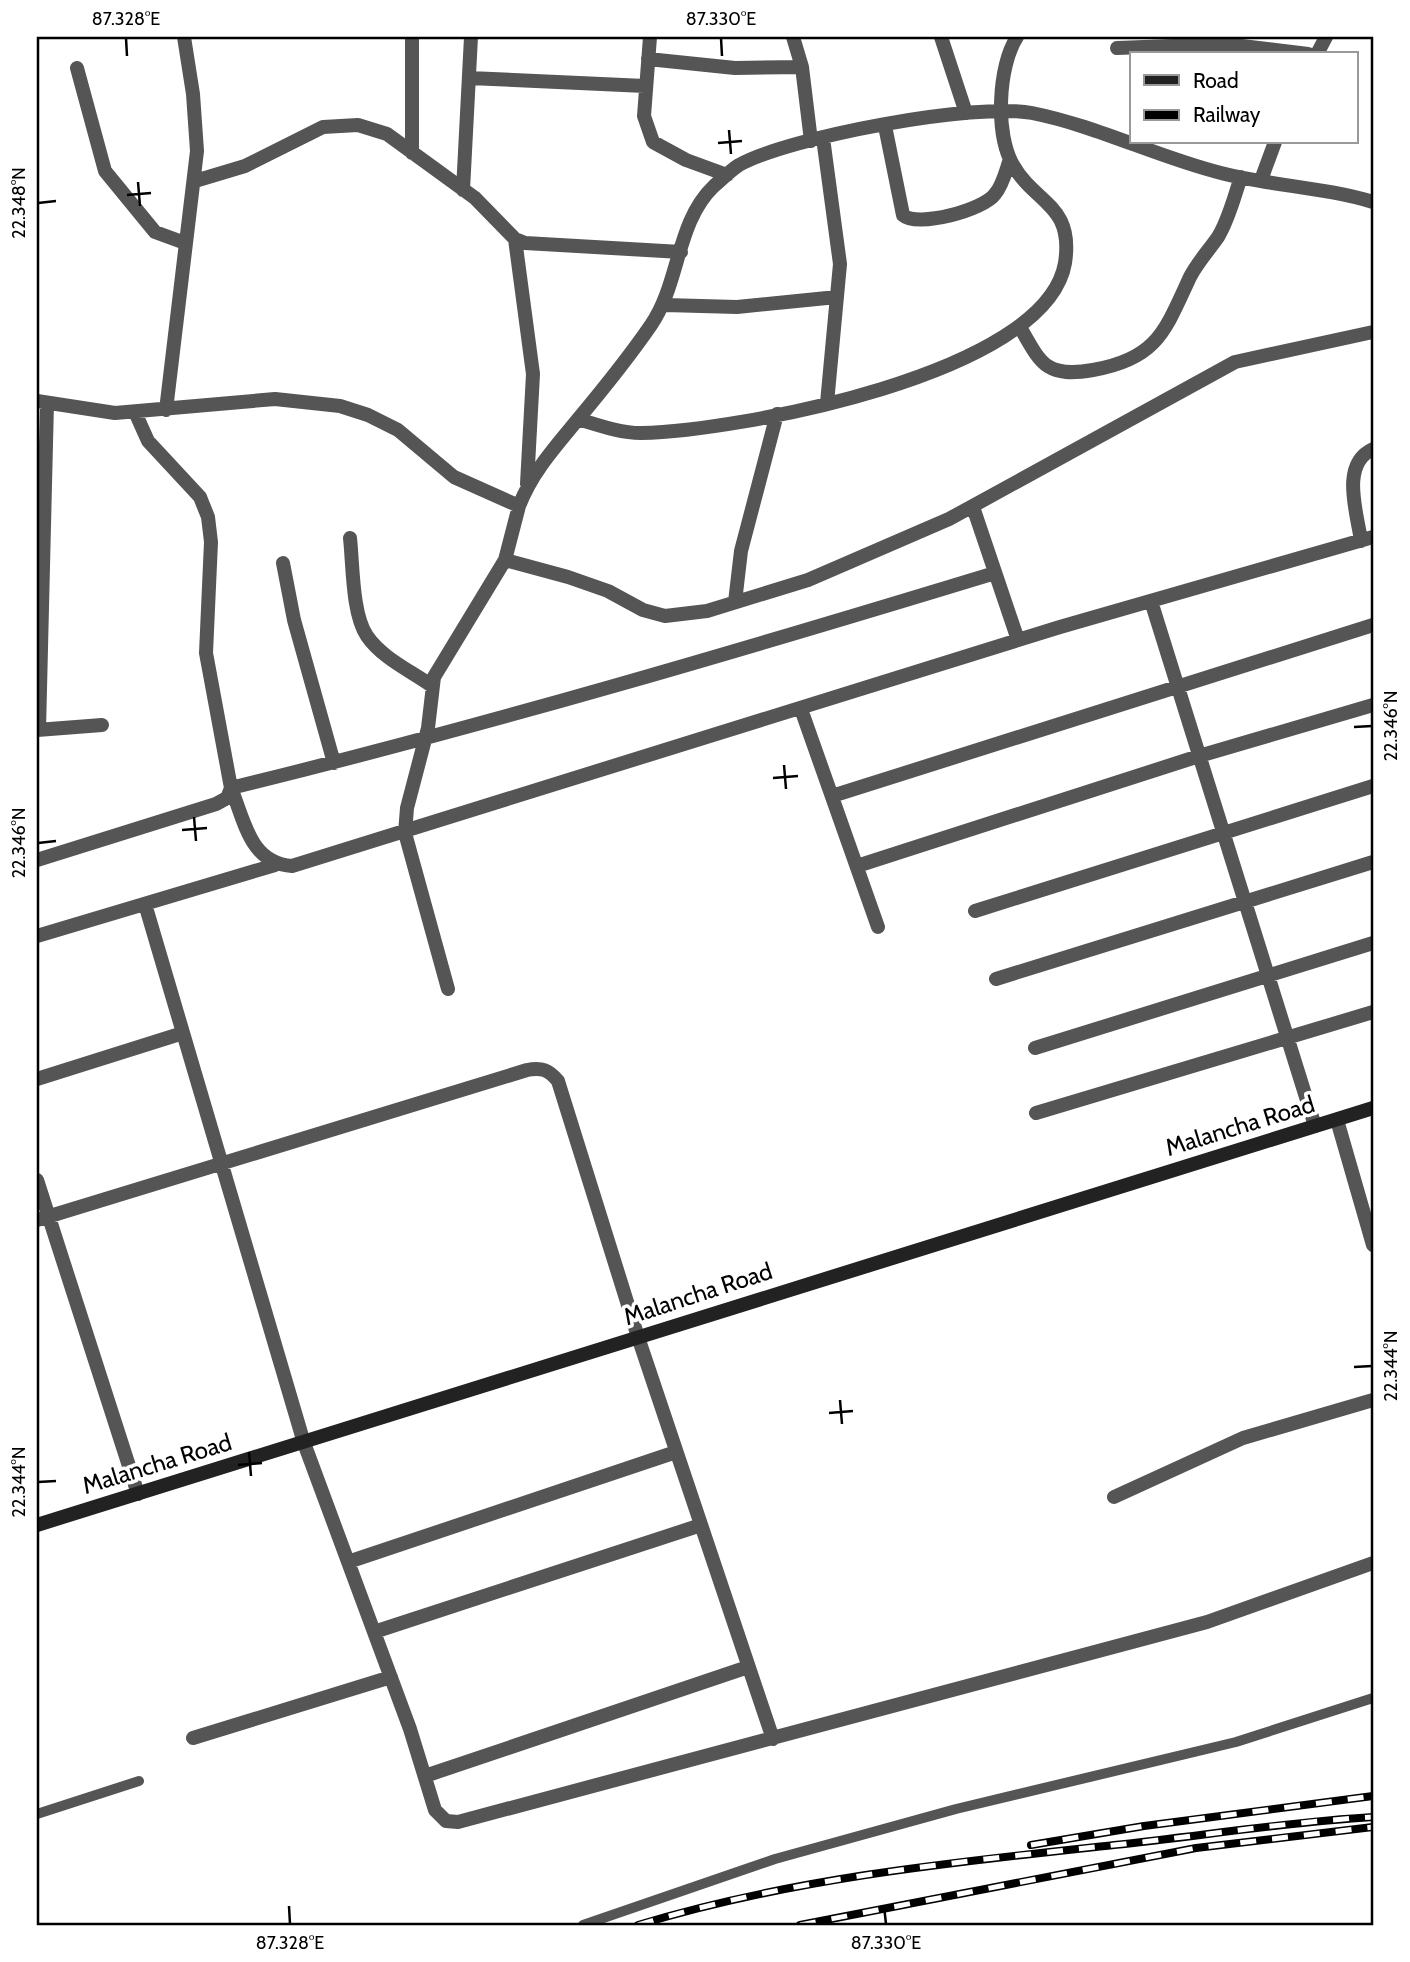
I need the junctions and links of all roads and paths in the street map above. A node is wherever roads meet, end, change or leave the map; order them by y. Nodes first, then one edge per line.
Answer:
1 (184, 37) edge
2 (412, 37) edge
3 (471, 37) edge
4 (650, 37) edge
5 (793, 37) edge
6 (941, 37) edge
7 (1017, 37) edge
8 (1118, 48) dead end
9 (1291, 52) edge
10 (648, 59) junction
11 (802, 67) junction
12 (77, 68) dead end
13 (469, 78) junction
14 (645, 86) junction
15 (1002, 110) junction
16 (966, 113) junction
17 (885, 126) junction
18 (817, 140) junction
19 (1130, 142) edge
20 (1138, 144) edge
21 (1274, 144) edge
22 (412, 153) junction
23 (1010, 159) junction
24 (727, 175) junction
25 (1241, 177) junction
26 (1261, 180) junction
27 (195, 181) junction
28 (463, 190) junction
29 (1373, 202) edge
30 (515, 239) junction
31 (185, 243) junction
32 (681, 252) junction
33 (837, 297) junction
34 (665, 305) junction
35 (1020, 327) junction
36 (1373, 332) edge
37 (42, 402) edge
38 (827, 403) junction
39 (166, 410) junction
40 (135, 412) junction
41 (776, 414) junction
42 (579, 419) junction
43 (1373, 449) edge
44 (527, 486) junction
45 (519, 506) junction
46 (973, 507) junction
47 (350, 538) dead end
48 (1367, 539) edge
49 (505, 560) junction
50 (283, 563) dead end
51 (995, 573) junction
52 (1151, 601) junction
53 (735, 602) junction
54 (1373, 625) edge
55 (1017, 640) junction
56 (432, 686) junction
57 (1177, 686) junction
58 (1373, 705) edge
59 (801, 709) junction
60 (102, 725) dead end
61 (38, 730) edge
62 (424, 740) junction
63 (1199, 756) junction
64 (334, 763) junction
65 (1373, 786) edge
66 (231, 788) junction
67 (832, 796) junction
68 (405, 832) junction
69 (1224, 833) junction
70 (37, 860) edge
71 (1373, 862) edge
72 (275, 865) junction
73 (857, 866) junction
74 (1245, 901) junction
75 (145, 904) junction
76 (975, 911) dead end
77 (878, 927) dead end
78 (37, 936) edge
79 (1373, 943) edge
80 (1269, 977) junction
81 (996, 979) dead end
82 (448, 989) dead end
83 (1373, 1012) edge
84 (183, 1033) junction
85 (1288, 1040) junction
86 (1035, 1048) dead end
87 (37, 1079) edge
88 (1373, 1108) edge
89 (1036, 1113) dead end
90 (1337, 1119) junction
91 (1315, 1126) junction
92 (222, 1164) junction
93 (37, 1180) edge
94 (43, 1218) edge
95 (1373, 1245) edge
96 (638, 1338) junction
97 (1373, 1400) edge
98 (304, 1443) junction
99 (676, 1452) junction
100 (138, 1493) junction
101 (1114, 1497) dead end
102 (37, 1525) edge
103 (701, 1525) junction
104 (348, 1562) junction
105 (1373, 1563) edge
106 (374, 1632) junction
107 (748, 1667) junction
108 (391, 1676) junction
109 (1373, 1698) edge
110 (193, 1738) dead end
111 (773, 1739) junction
112 (425, 1776) junction
113 (139, 1782) dead end
114 (37, 1814) edge
115 (583, 1925) edge

1 - 27 street
2 - 22 street
3 - 13 street
4 - 10 street
5 - 11 street
6 - 16 street
7 - 15 street
8 - 9 street
10 - 11 street
10 - 14 street
11 - 18 street
12 - 31 street
13 - 14 street
13 - 28 street
14 - 24 street
15 - 16 street
15 - 19 street
15 - 23 street
16 - 17 street
17 - 18 street
17 - 23 street
18 - 24 street
18 - 33 street
20 - 25 street
21 - 26 street
22 - 27 street
22 - 28 street
23 - 35 street
24 - 32 street
25 - 26 street
25 - 35 street
26 - 29 street
27 - 31 street
28 - 30 street
30 - 32 street
30 - 44 street
31 - 39 street
32 - 34 street
33 - 34 street
33 - 38 street
34 - 42 street
35 - 38 street
36 - 46 street
37 - 40 street
37 - 61 street
38 - 41 street
39 - 40 street
39 - 45 street
40 - 66 street
41 - 42 street
41 - 53 street
42 - 44 street
43 - 48 street
44 - 45 street
45 - 49 street
46 - 51 street
46 - 53 street
47 - 56 street
48 - 52 street
49 - 53 street
49 - 56 street
50 - 64 street
51 - 55 street
51 - 62 street
52 - 55 street
52 - 57 street
54 - 57 street
55 - 59 street
56 - 62 street
57 - 63 street
57 - 67 street
58 - 63 street
59 - 67 street
59 - 68 street
60 - 61 street
62 - 64 street
62 - 68 street
63 - 69 street
63 - 73 street
64 - 66 street
65 - 69 street
66 - 70 street
66 - 72 street
67 - 73 street
68 - 72 street
68 - 82 street
69 - 74 street
69 - 76 street
71 - 74 street
72 - 75 street
73 - 77 street
74 - 80 street
74 - 81 street
75 - 78 street
75 - 84 street
79 - 80 street
80 - 85 street
80 - 86 street
83 - 85 street
84 - 87 street
84 - 92 street
85 - 89 street
85 - 91 street
88 - 90 main road, Malancha Road
90 - 91 main road, Malancha Road
90 - 95 street
91 - 96 main road, Malancha Road
92 - 94 street
92 - 96 street
92 - 98 street
93 - 94 street
94 - 100 street
96 - 98 main road, Malancha Road
96 - 99 street
97 - 101 street
98 - 100 main road, Malancha Road
98 - 104 street
99 - 103 street
99 - 104 street
100 - 102 main road, Malancha Road
103 - 106 street
103 - 107 street
104 - 106 street
105 - 111 street
106 - 108 street
107 - 111 street
107 - 112 street
108 - 110 street
108 - 112 street
109 - 115 lane
111 - 112 street
113 - 114 lane

